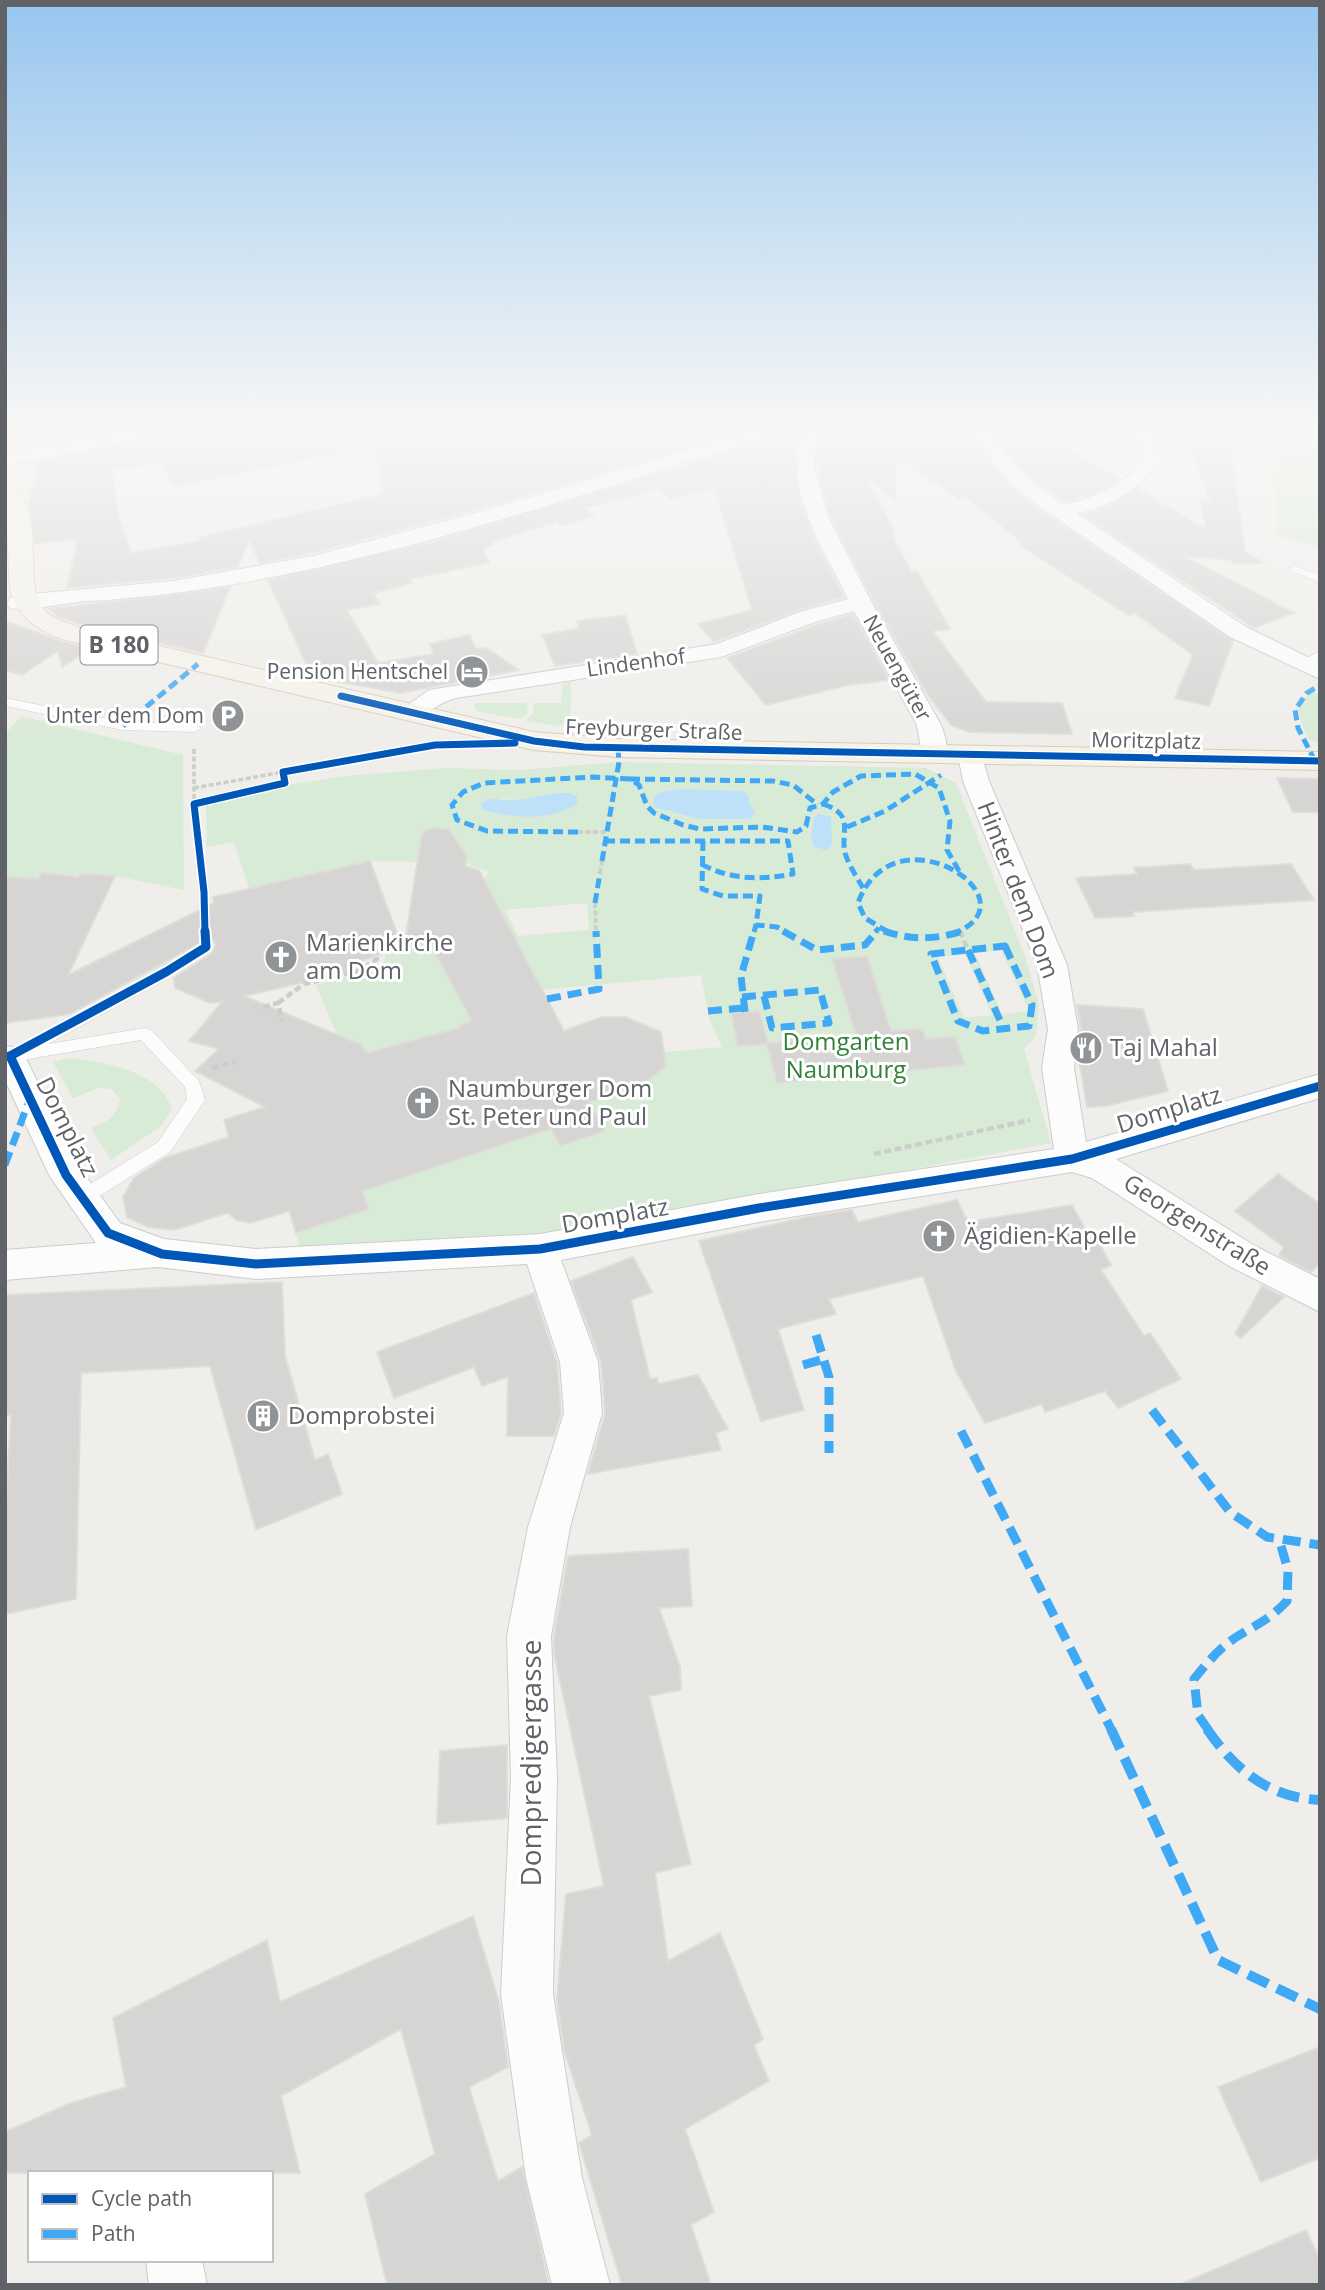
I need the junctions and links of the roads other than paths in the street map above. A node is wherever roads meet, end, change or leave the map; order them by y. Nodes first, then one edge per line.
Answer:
1 (20, 535) edge
2 (415, 535) edge
3 (829, 535) edge
4 (1093, 535) edge
5 (1294, 569) dead end
6 (1320, 579) edge
7 (18, 603) junction
8 (861, 603) junction
9 (1314, 663) edge
10 (5, 702) edge
11 (409, 713) junction
12 (195, 728) road end
13 (934, 754) junction
14 (971, 755) junction
15 (1320, 761) edge
16 (206, 947) road end
17 (10, 1056) junction
18 (1320, 1086) edge
19 (1072, 1159) junction
20 (82, 1198) junction
21 (540, 1249) junction
22 (162, 1254) junction
23 (5, 1265) edge
24 (1320, 1297) edge
25 (174, 2262) edge
26 (178, 2285) edge
27 (581, 2285) edge

1 - 7 main road
2 - 7 street
3 - 8 street, Neuengüter
4 - 9 street
5 - 6 lane
7 - 11 main road, Freyburger Straße / B 180
8 - 11 street, Lindenhof
8 - 13 street, Neuengüter
10 - 12 lane
11 - 13 main road, Freyburger Straße / B 180
13 - 14 main road, Freyburger Straße / B 180
14 - 15 main road, Moritzplatz / B 180
14 - 19 street, Hinter dem Dom
16 - 17 lane
17 - 20 street, Domplatz
17 - 20 lane
18 - 19 street, Domplatz
19 - 21 street, Domplatz
19 - 24 street, Georgenstraße
20 - 22 street, Domplatz
21 - 22 street, Domplatz
21 - 27 street, Dompredigergasse
22 - 23 street
25 - 26 street

